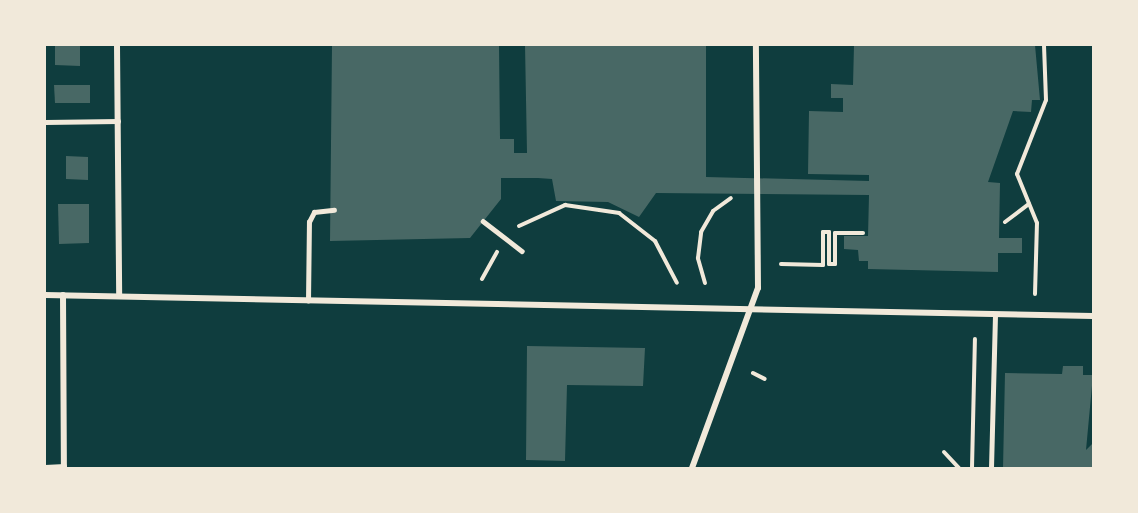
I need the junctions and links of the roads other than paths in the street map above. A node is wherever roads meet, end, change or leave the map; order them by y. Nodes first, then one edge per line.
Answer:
1 (117, 45) edge
2 (756, 45) edge
3 (118, 121) junction
4 (45, 122) edge
5 (334, 210) dead end
6 (483, 221) dead end
7 (522, 251) dead end
8 (45, 295) edge
9 (63, 295) junction
10 (119, 296) junction
11 (308, 301) junction
12 (749, 309) junction
13 (995, 315) junction
14 (1093, 316) edge
15 (45, 467) edge
16 (64, 467) edge
17 (692, 468) edge
18 (991, 468) edge

1 - 3 street
2 - 12 street
3 - 4 lane
3 - 10 street
5 - 11 lane
6 - 7 lane
8 - 9 street
9 - 10 street
9 - 16 street
10 - 11 street
11 - 12 street
12 - 13 street
12 - 17 street
13 - 14 street
13 - 18 lane
15 - 16 lane

